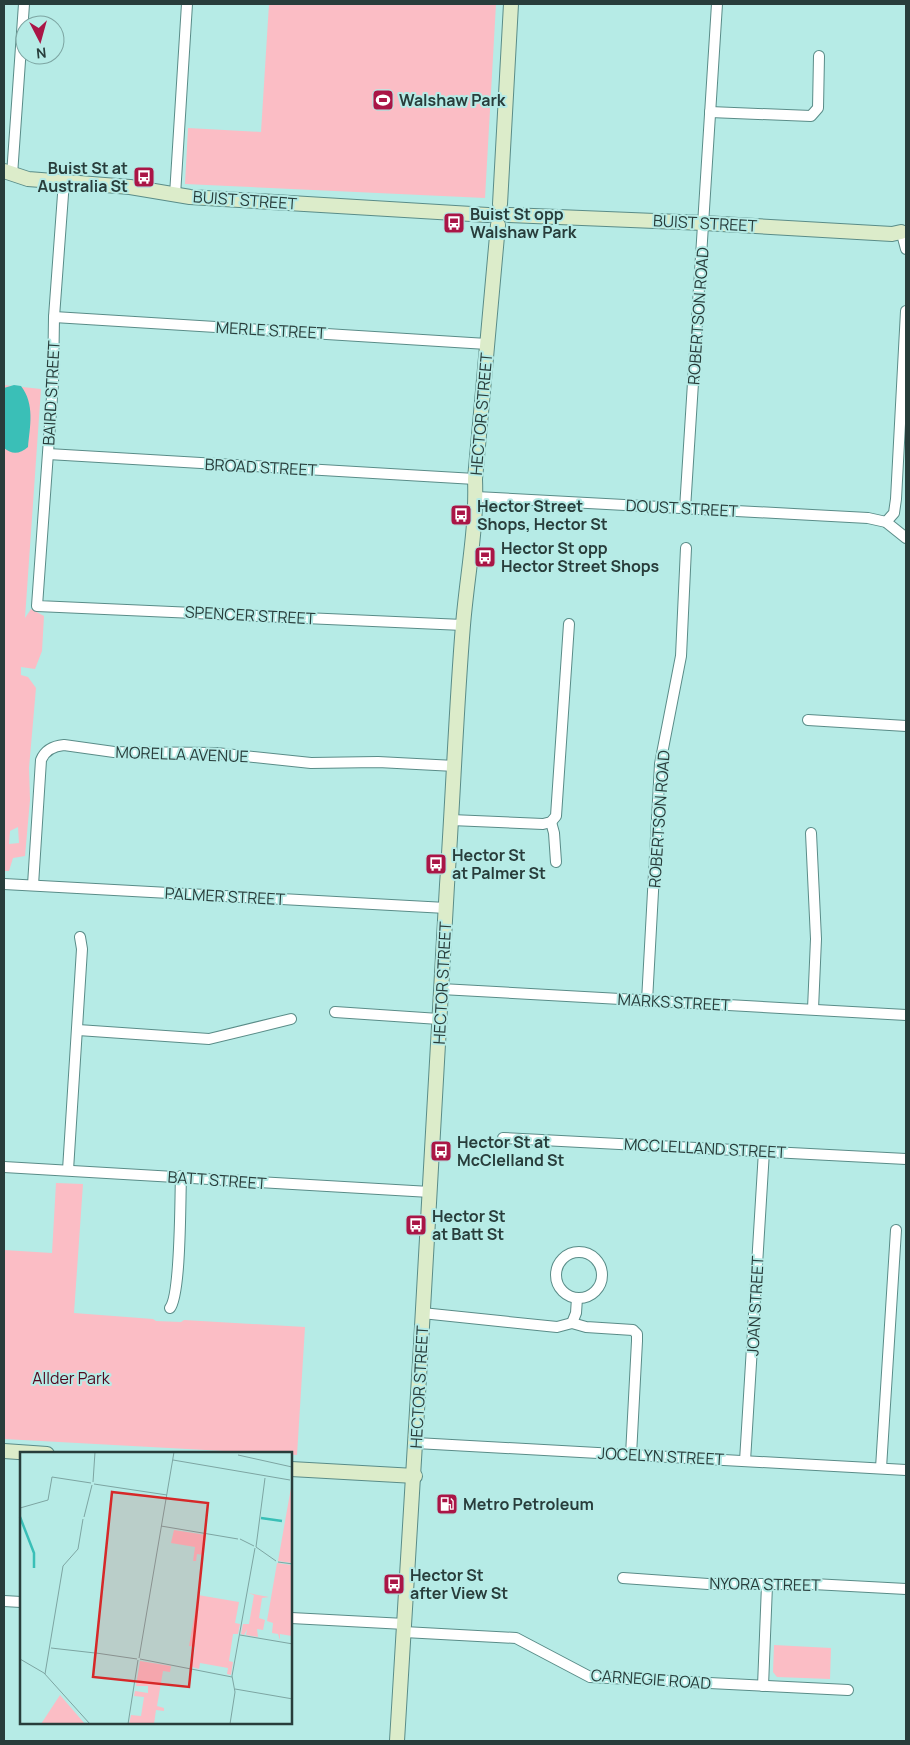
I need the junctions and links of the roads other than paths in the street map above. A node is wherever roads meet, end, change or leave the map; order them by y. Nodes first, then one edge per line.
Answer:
1 (24, 4) edge
2 (187, 4) edge
3 (511, 4) edge
4 (717, 4) edge
5 (819, 56) dead end
6 (710, 112) junction
7 (8, 173) edge
8 (64, 181) junction
9 (175, 194) junction
10 (504, 210) junction
11 (488, 215) junction
12 (704, 222) junction
13 (498, 225) junction
14 (904, 232) edge
15 (906, 249) edge
16 (906, 311) edge
17 (54, 317) junction
18 (487, 344) junction
19 (904, 420) edge
20 (48, 454) junction
21 (475, 479) junction
22 (476, 497) junction
23 (685, 509) junction
24 (886, 522) junction
25 (906, 538) edge
26 (686, 548) dead end
27 (37, 606) joint
28 (569, 624) dead end
29 (463, 625) junction
30 (808, 720) dead end
31 (906, 726) edge
32 (455, 766) junction
33 (451, 820) junction
34 (551, 822) junction
35 (811, 833) dead end
36 (556, 862) dead end
37 (4, 884) edge
38 (33, 885) junction
39 (446, 908) junction
40 (80, 937) dead end
41 (441, 989) junction
42 (647, 1001) junction
43 (813, 1010) junction
44 (335, 1012) dead end
45 (906, 1015) edge
46 (291, 1019) dead end
47 (439, 1019) junction
48 (78, 1030) junction
49 (504, 1138) dead end
50 (764, 1151) junction
51 (906, 1159) edge
52 (4, 1167) edge
53 (68, 1170) junction
54 (181, 1176) junction
55 (430, 1192) junction
56 (896, 1230) dead end
57 (577, 1298) junction
58 (170, 1308) dead end
59 (422, 1313) junction
60 (572, 1324) junction
61 (416, 1443) junction
62 (4, 1451) edge
63 (20, 1452) edge
64 (631, 1455) junction
65 (745, 1461) junction
66 (881, 1468) junction
67 (292, 1469) edge
68 (906, 1470) edge
69 (415, 1476) junction
70 (623, 1578) dead end
71 (766, 1585) junction
72 (906, 1589) edge
73 (4, 1601) edge
74 (20, 1602) edge
75 (292, 1618) edge
76 (405, 1628) junction
77 (763, 1686) junction
78 (848, 1690) dead end
79 (397, 1741) edge

1 - 7 street
2 - 9 street
3 - 10 main road
4 - 6 street, ROBERTSON ROAD
5 - 6 street
6 - 12 street, ROBERTSON ROAD
7 - 8 main road, BUIST STREET
8 - 9 main road, BUIST STREET
8 - 17 street, BAIRD STREET
9 - 11 main road, BUIST STREET
10 - 11 main road
10 - 12 main road, BUIST STREET
10 - 13 main road
11 - 13 main road
12 - 14 main road, BUIST STREET
12 - 23 street, ROBERTSON ROAD
13 - 18 main road, HECTOR STREET
14 - 15 street
16 - 19 street
17 - 18 street, MERLE STREET
17 - 20 street, BAIRD STREET
18 - 21 main road, HECTOR STREET
19 - 24 street
20 - 21 street, BROAD STREET
20 - 27 street, BAIRD STREET
21 - 22 main road, HECTOR STREET
22 - 23 street, DOUST STREET
22 - 29 main road, HECTOR STREET
23 - 24 street, DOUST STREET
24 - 25 street
26 - 42 street, ROBERTSON ROAD
27 - 29 street, SPENCER STREET
28 - 34 street
29 - 32 main road, HECTOR STREET
30 - 31 street
32 - 33 main road, HECTOR STREET
32 - 38 street, MORELLA AVENUE
33 - 34 street
33 - 39 main road, HECTOR STREET
34 - 36 street
35 - 43 street
37 - 38 street, PALMER STREET
38 - 39 street, PALMER STREET
39 - 41 main road, HECTOR STREET
40 - 48 street
41 - 42 street, MARKS STREET
41 - 47 main road, HECTOR STREET
42 - 43 street, MARKS STREET
43 - 45 street, MARKS STREET
44 - 47 street
46 - 48 street
47 - 55 main road, HECTOR STREET
48 - 53 street
49 - 50 street, MCCLELLAND STREET
50 - 51 street, MCCLELLAND STREET
50 - 65 street, JOAN STREET
52 - 53 street, BATT STREET
53 - 54 street, BATT STREET
54 - 55 street, BATT STREET
54 - 58 street
55 - 59 main road, HECTOR STREET
56 - 66 street
57 - 57 street
57 - 60 street
59 - 60 street
59 - 61 main road, HECTOR STREET
60 - 64 street
61 - 64 street, JOCELYN STREET
61 - 69 main road, HECTOR STREET
62 - 63 main road
64 - 65 street, JOCELYN STREET
65 - 66 street, JOCELYN STREET
66 - 68 street, JOCELYN STREET
67 - 69 main road
69 - 76 main road, HECTOR STREET
70 - 71 street, NYORA STREET
71 - 72 street, NYORA STREET
71 - 77 street
73 - 74 street
75 - 76 street, CARNEGIE ROAD
76 - 77 street, CARNEGIE ROAD
76 - 79 main road, HECTOR STREET
77 - 78 street, CARNEGIE ROAD

